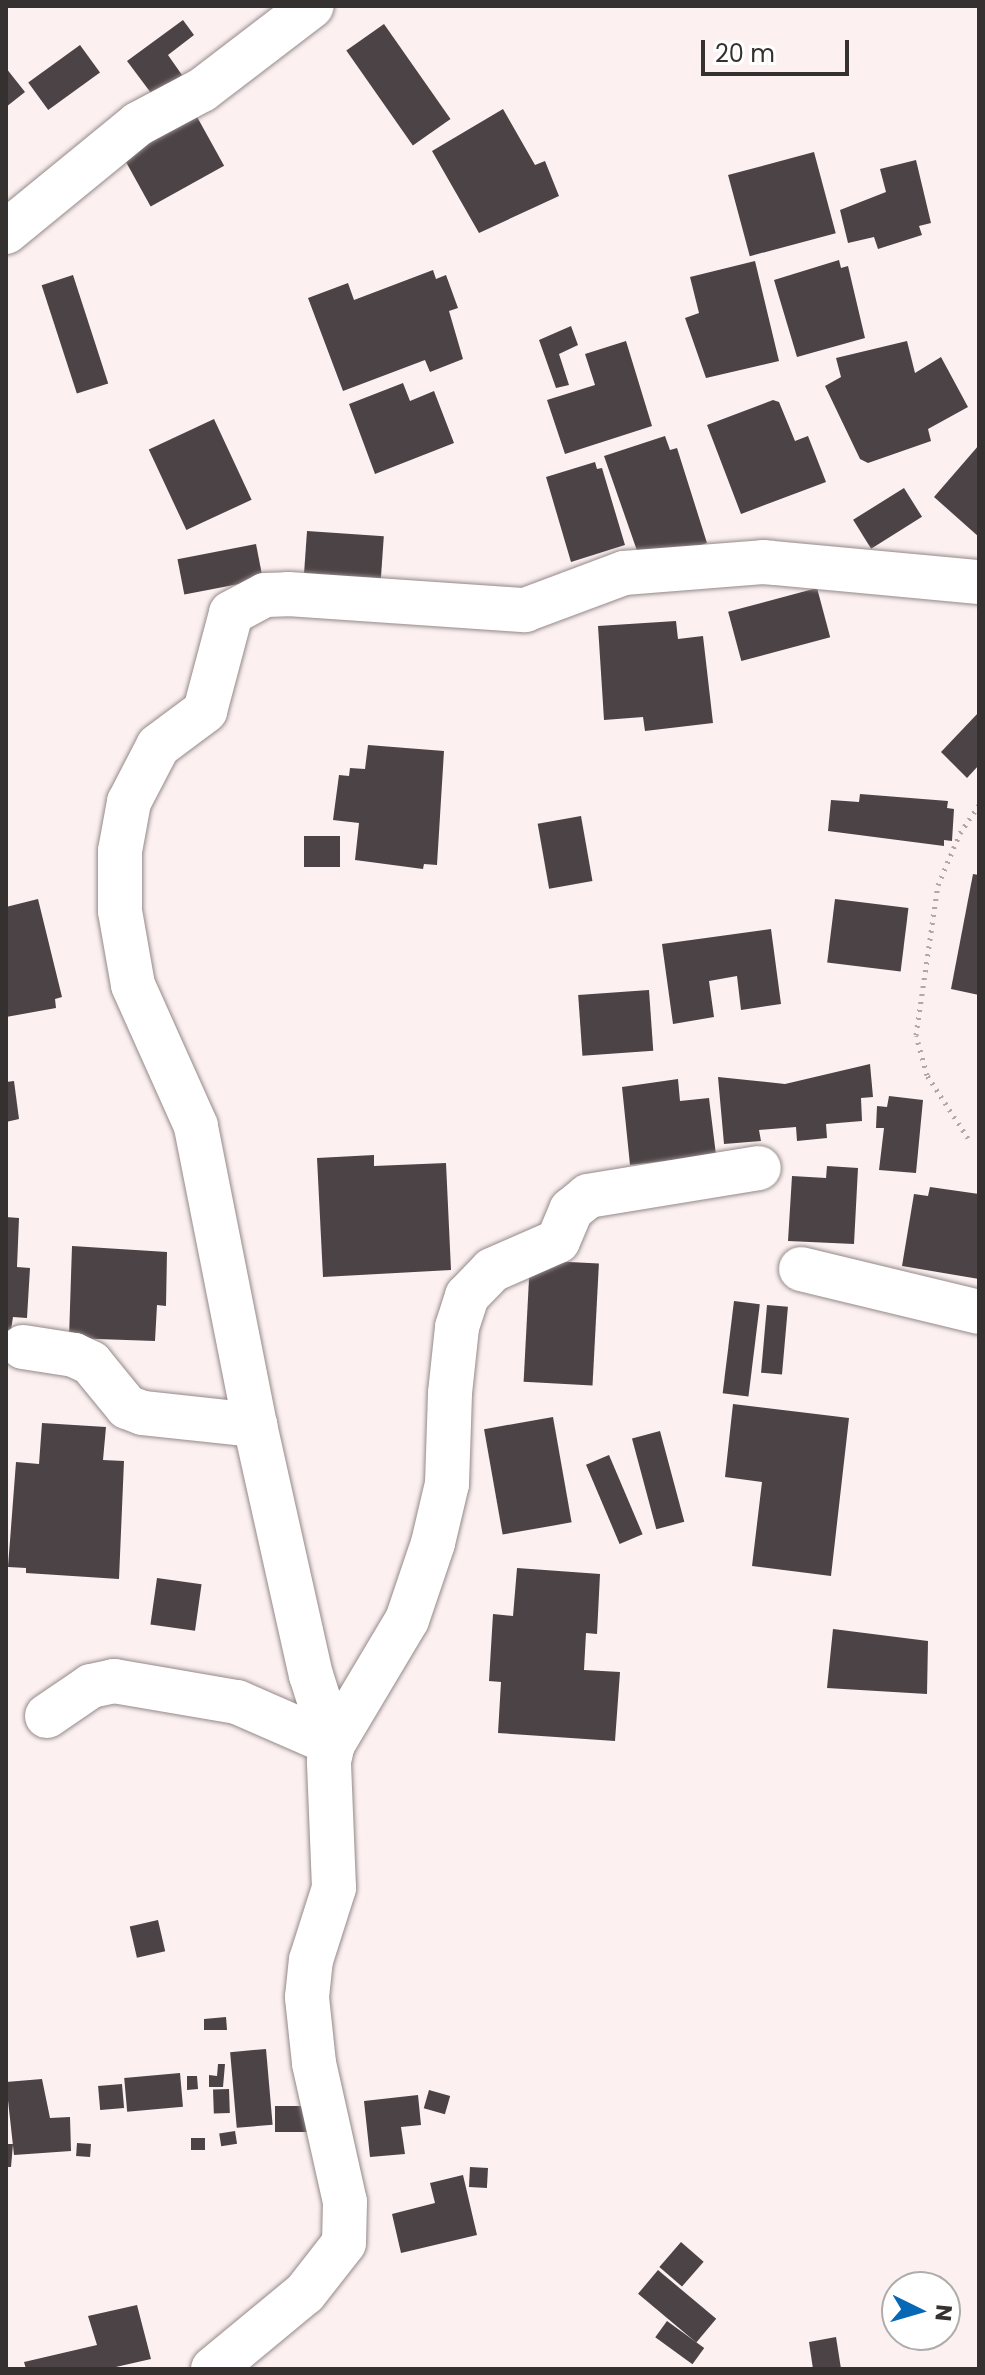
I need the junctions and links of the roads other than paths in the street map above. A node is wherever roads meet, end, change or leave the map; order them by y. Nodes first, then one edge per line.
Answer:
1 (312, 6) edge
2 (6, 232) edge
3 (979, 582) edge
4 (759, 1168) dead end
5 (801, 1269) dead end
6 (979, 1312) edge
7 (23, 1347) dead end
8 (255, 1425) junction
9 (47, 1716) dead end
10 (333, 1744) junction
11 (213, 2369) edge

1 - 2 street
3 - 8 street
4 - 10 street
5 - 6 street
7 - 8 street
8 - 10 street
9 - 10 street
10 - 11 street

